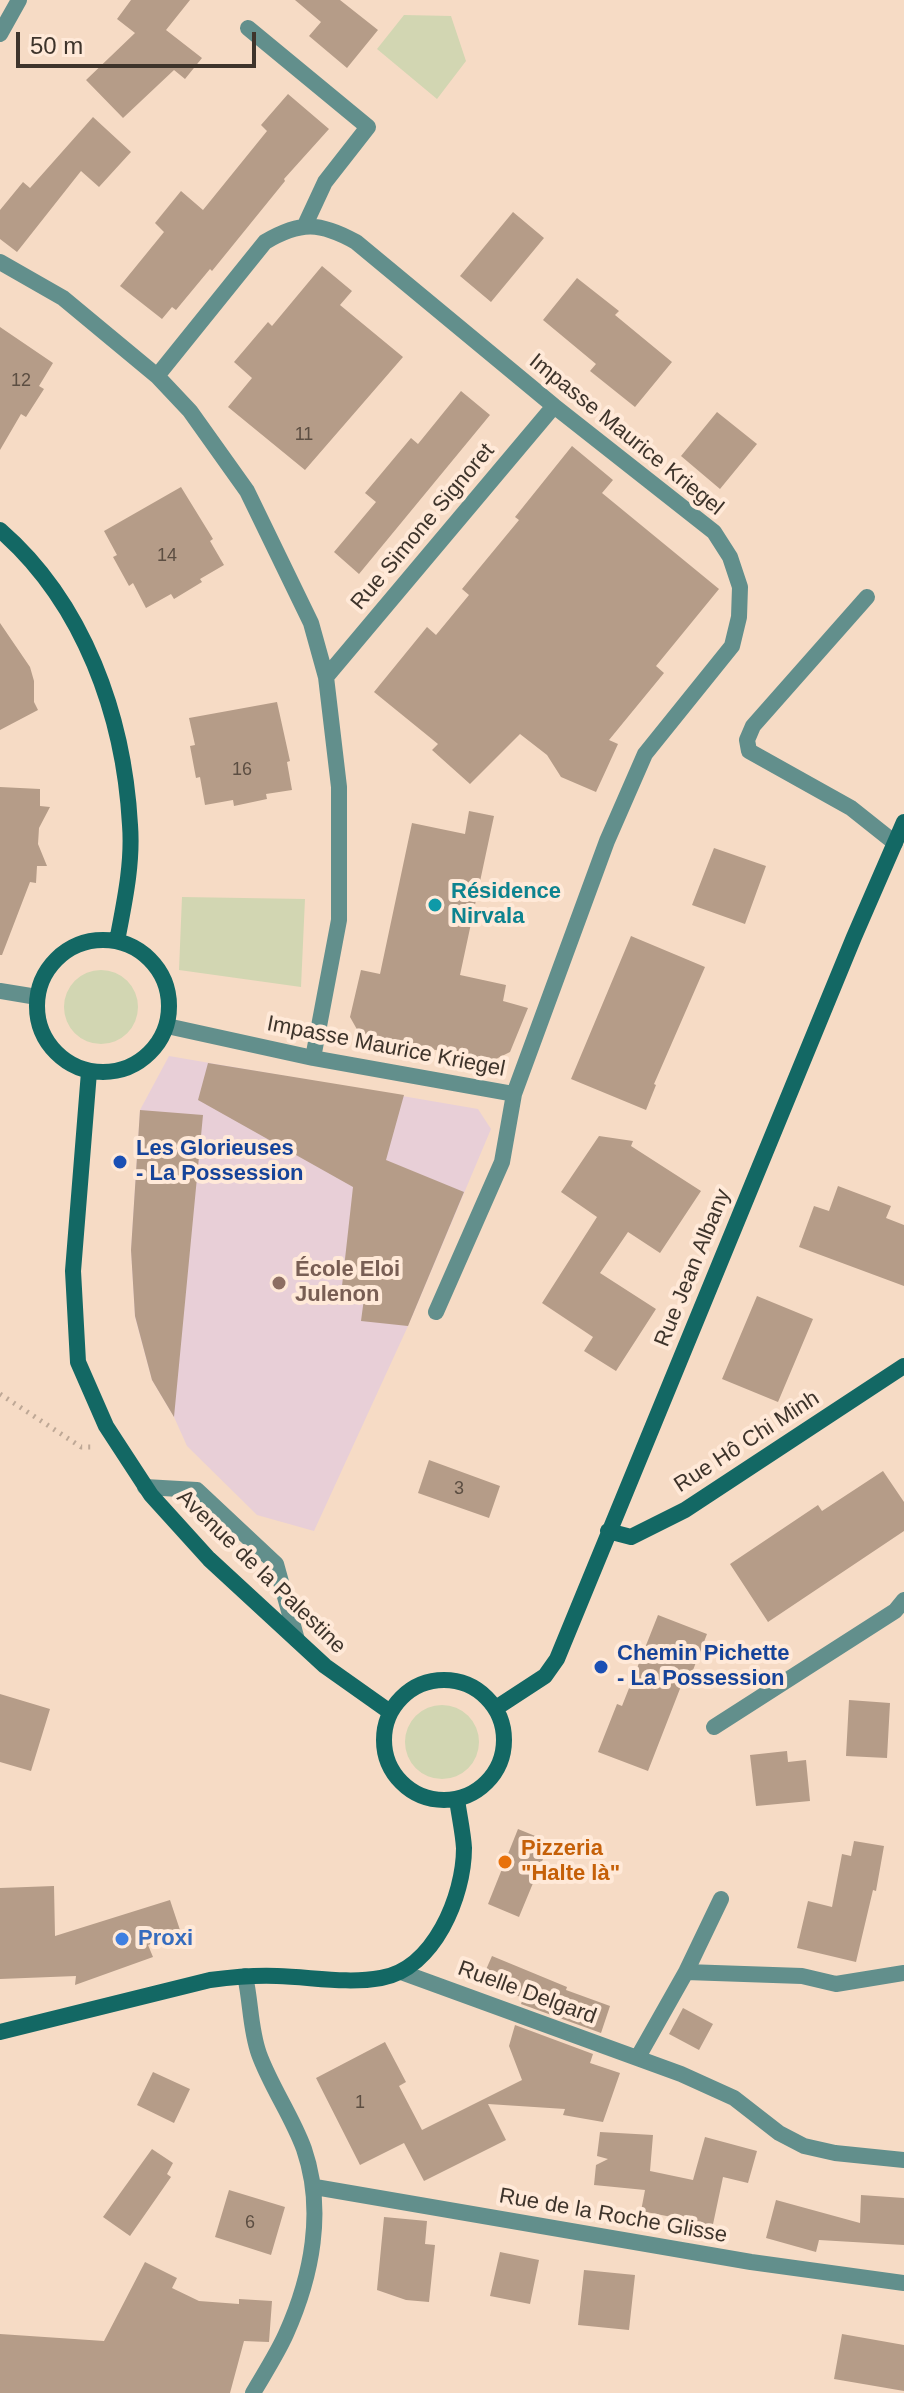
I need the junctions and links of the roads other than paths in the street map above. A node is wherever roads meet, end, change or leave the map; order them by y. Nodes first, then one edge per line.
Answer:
1 (19, 0) edge
2 (248, 28) dead end
3 (0, 34) edge
4 (305, 225) junction
5 (0, 262) edge
6 (157, 376) junction
7 (554, 406) junction
8 (0, 530) edge
9 (867, 597) dead end
10 (326, 677) junction
11 (904, 822) edge
12 (895, 843) junction
13 (117, 941) junction
14 (0, 991) edge
15 (37, 997) junction
16 (167, 1026) junction
17 (313, 1058) junction
18 (89, 1072) junction
19 (514, 1094) junction
20 (436, 1312) dead end
21 (904, 1366) edge
22 (145, 1487) junction
23 (608, 1531) junction
24 (901, 1608) edge
25 (297, 1640) junction
26 (496, 1708) junction
27 (390, 1712) junction
28 (714, 1727) dead end
29 (457, 1799) junction
30 (721, 1899) dead end
31 (401, 1972) junction
32 (686, 1972) junction
33 (904, 1973) edge
34 (245, 1976) junction
35 (0, 2032) edge
36 (638, 2057) junction
37 (904, 2160) edge
38 (315, 2187) junction
39 (904, 2283) edge
40 (253, 2393) edge

1 - 3 street
2 - 4 street
4 - 6 street
4 - 7 street, Impasse Maurice Kriegel
5 - 6 street
6 - 10 street
7 - 10 street, Rue Simone Signoret
7 - 19 street, Impasse Maurice Kriegel
8 - 13 main road
9 - 12 street
10 - 17 street
11 - 12 main road, Rue Jean Albany
12 - 23 main road, Rue Jean Albany
13 - 15 main road
13 - 16 main road
14 - 15 street
15 - 18 main road
16 - 17 street, Impasse Maurice Kriegel
16 - 18 main road
17 - 19 street, Impasse Maurice Kriegel
18 - 22 main road, Avenue de la Palestine
19 - 20 street
21 - 23 main road, Rue Hô Chi Minh
22 - 25 main road, Avenue de la Palestine
22 - 25 street
23 - 26 main road, Rue Jean Albany
24 - 28 street
25 - 27 main road, Avenue de la Palestine
26 - 27 main road
26 - 29 main road
27 - 29 main road
29 - 31 main road
30 - 32 street
31 - 34 main road
31 - 36 street, Ruelle Delgard
32 - 33 street
32 - 36 street
34 - 35 main road
34 - 38 street
36 - 37 street, Ruelle Delgard
38 - 39 street, Rue de la Roche Glisse
38 - 40 street

